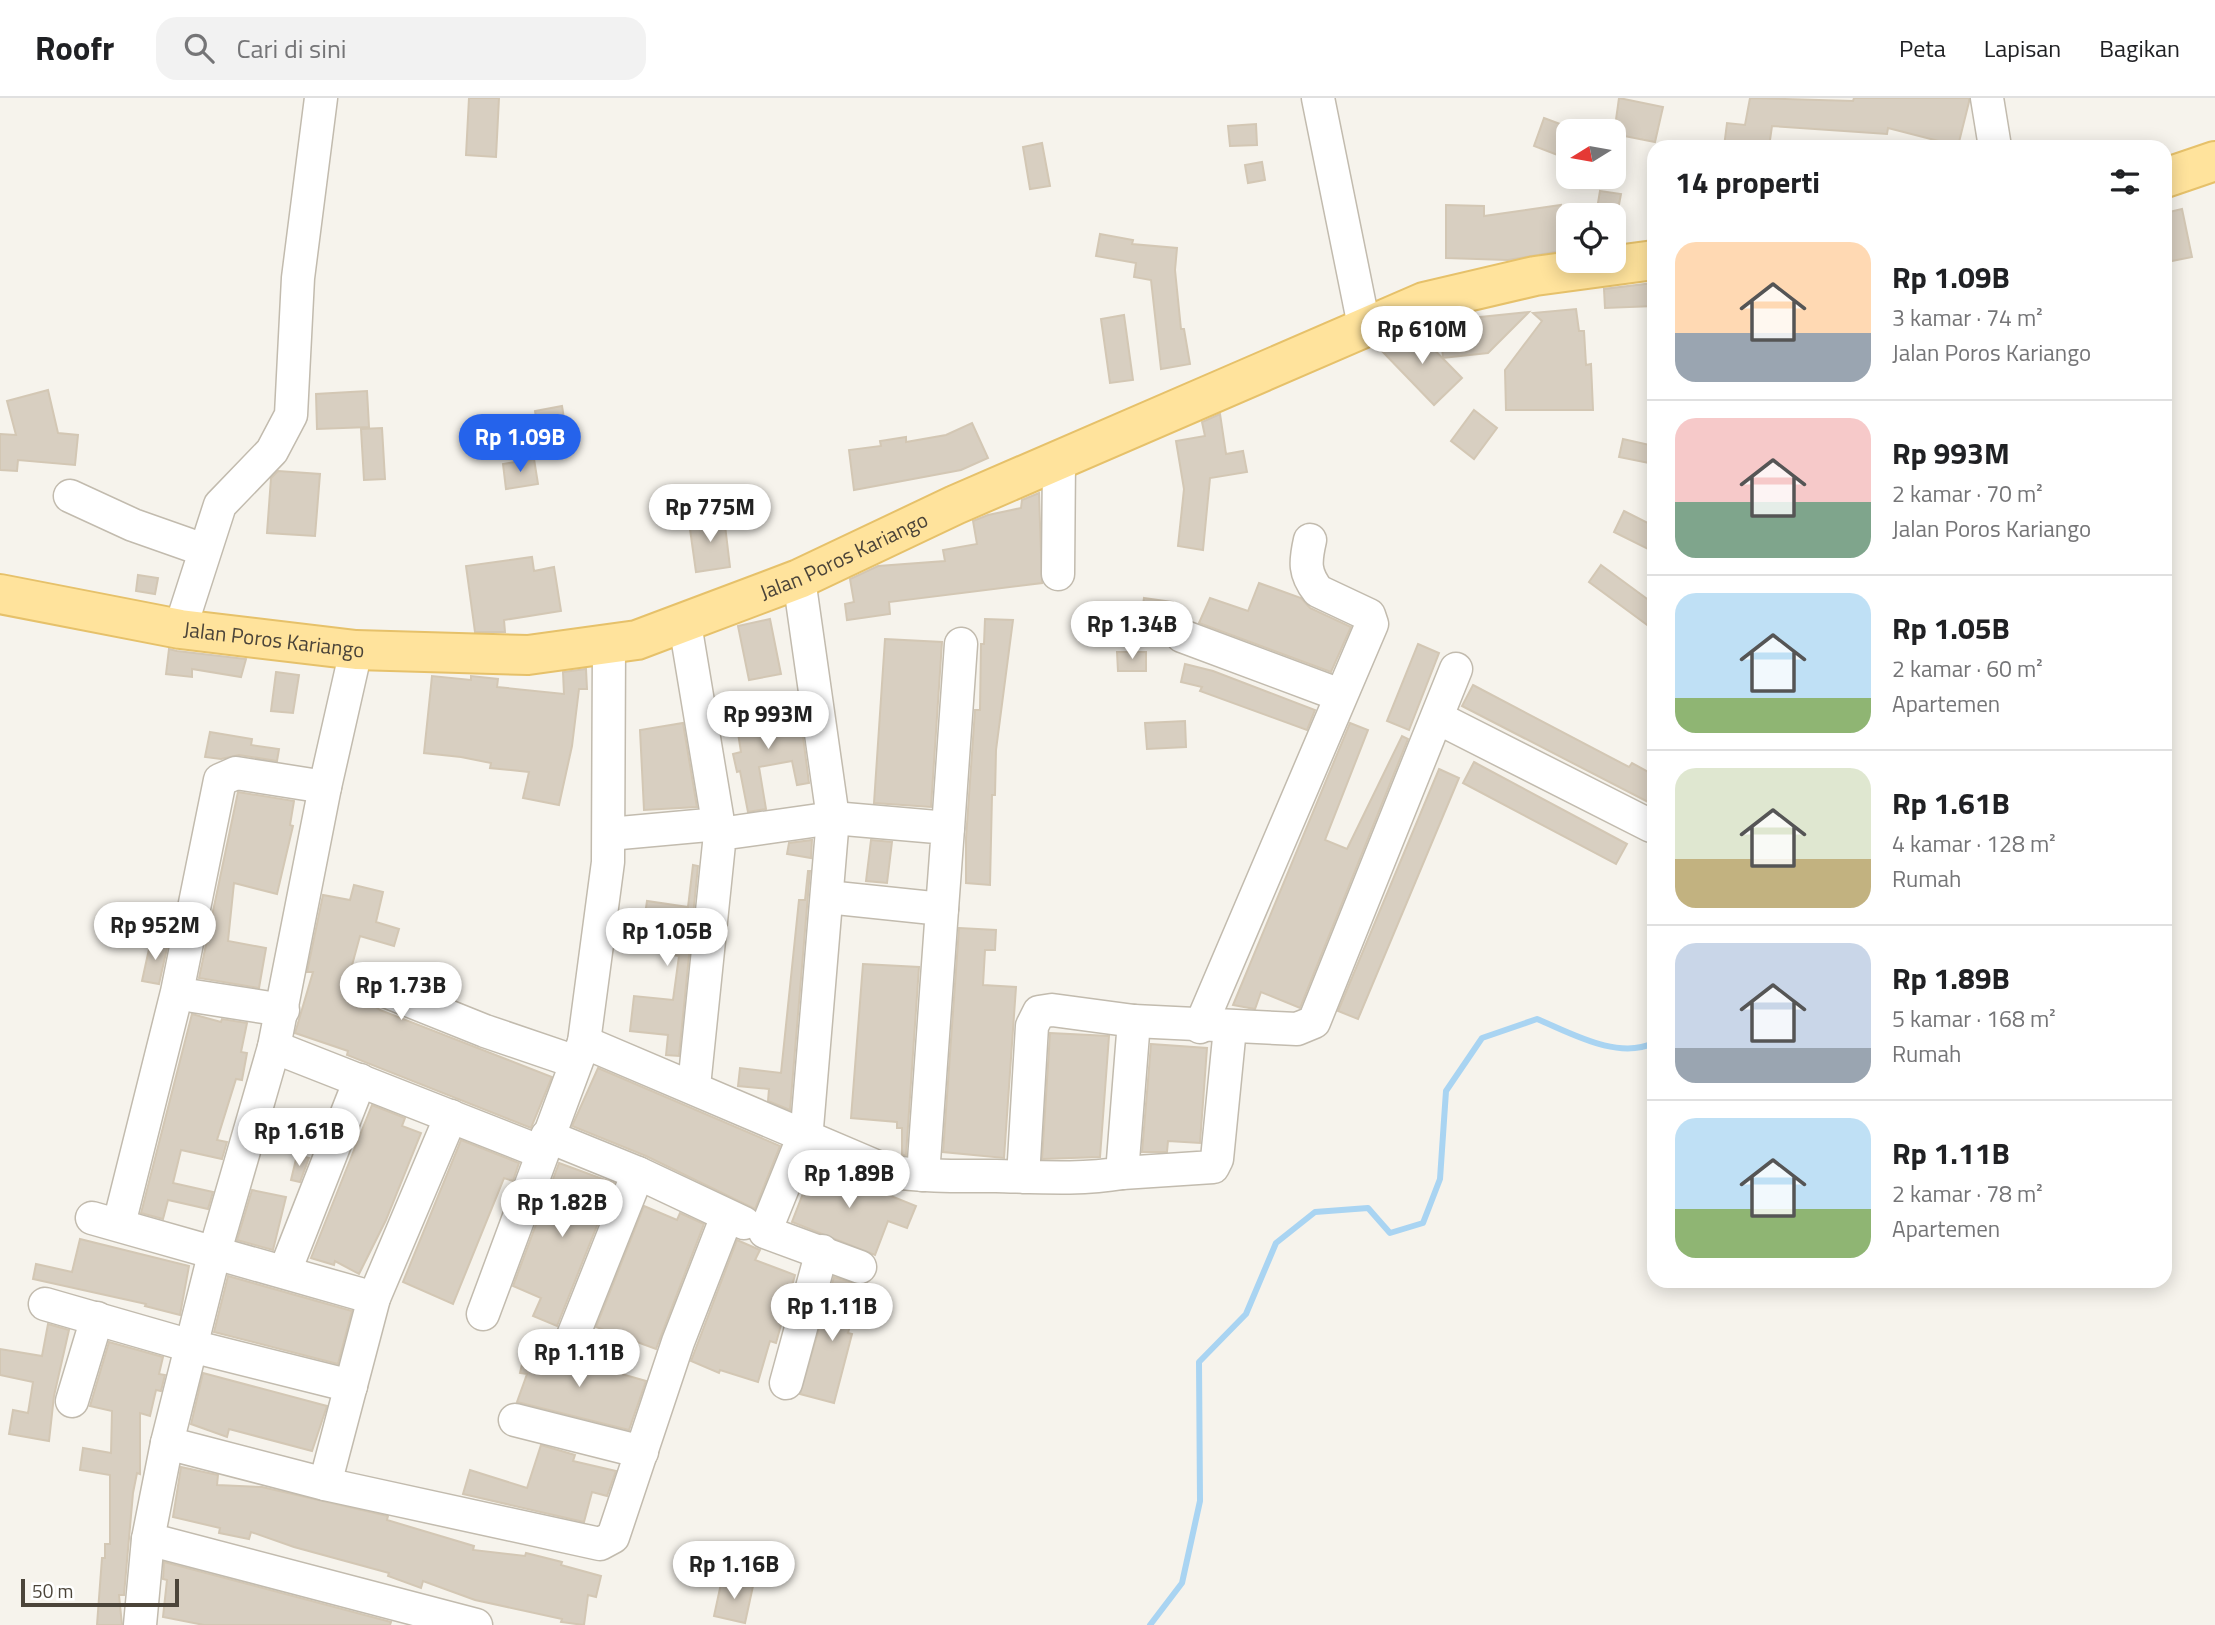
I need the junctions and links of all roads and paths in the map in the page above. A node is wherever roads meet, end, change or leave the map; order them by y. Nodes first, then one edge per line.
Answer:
1 (321, 98) edge
2 (1318, 98) edge
3 (1987, 98) edge
4 (1994, 140) edge
5 (2215, 161) edge
6 (2172, 176) edge
7 (1647, 261) edge
8 (1364, 326) junction
9 (1059, 459) junction
10 (70, 496) dead end
11 (1310, 540) dead end
12 (204, 550) junction
13 (1058, 574) dead end
14 (799, 579) junction
15 (0, 594) edge
16 (685, 624) junction
17 (180, 629) junction
18 (1182, 636) dead end
19 (961, 644) dead end
20 (609, 645) junction
21 (356, 650) junction
22 (1456, 669) dead end
23 (1340, 695) junction
24 (1438, 718) junction
25 (325, 787) junction
26 (833, 818) junction
27 (1647, 824) edge
28 (948, 828) junction
29 (719, 829) junction
30 (609, 834) junction
31 (827, 897) junction
32 (942, 909) junction
33 (383, 990) dead end
34 (193, 996) dead end
35 (283, 1010) junction
36 (1134, 1021) junction
37 (1215, 1027) junction
38 (274, 1047) junction
39 (580, 1052) junction
40 (360, 1080) junction
41 (694, 1086) junction
42 (452, 1116) junction
43 (805, 1138) junction
44 (544, 1144) junction
45 (638, 1173) junction
46 (1122, 1173) junction
47 (923, 1175) junction
48 (1023, 1177) junction
49 (727, 1216) junction
50 (765, 1232) junction
51 (215, 1251) junction
52 (822, 1251) junction
53 (860, 1267) dead end
54 (285, 1271) junction
55 (374, 1298) junction
56 (45, 1304) dead end
57 (483, 1314) dead end
58 (97, 1318) junction
59 (573, 1336) dead end
60 (191, 1346) junction
61 (786, 1384) dead end
62 (351, 1386) junction
63 (72, 1401) dead end
64 (515, 1420) dead end
65 (167, 1443) junction
66 (642, 1452) junction
67 (325, 1484) junction
68 (148, 1539) junction
69 (140, 1625) edge
70 (476, 1625) edge

1 - 12 street
2 - 8 street
3 - 4 street
5 - 6 main road
7 - 8 main road, Jalan Poros Kariango
8 - 9 main road, Jalan Poros Kariango
9 - 13 street
9 - 14 main road, Jalan Poros Kariango
10 - 12 street
11 - 23 street
12 - 17 street
14 - 16 main road, Jalan Poros Kariango
14 - 26 street
15 - 17 main road, Jalan Poros Kariango
16 - 20 main road, Jalan Poros Kariango
16 - 29 street
17 - 21 main road, Jalan Poros Kariango
18 - 23 street
19 - 28 street
20 - 21 main road, Jalan Poros Kariango
20 - 30 street
21 - 25 street
22 - 24 street
23 - 37 street
24 - 27 street
24 - 37 street
25 - 35 street
25 - 51 street
26 - 28 street
26 - 29 street
26 - 31 street
28 - 32 street
29 - 30 street
29 - 41 street
30 - 39 street
31 - 32 street
31 - 43 street
32 - 47 street
33 - 39 street
34 - 35 street
35 - 38 street
36 - 37 street
36 - 46 street
36 - 48 street
37 - 46 street
38 - 40 street
38 - 51 street
39 - 41 street
39 - 44 street
40 - 42 street
40 - 54 street
41 - 43 street
42 - 44 street
42 - 55 street
43 - 47 street
43 - 50 street
44 - 45 street
44 - 57 street
45 - 49 street
45 - 59 street
46 - 48 street
47 - 48 street
49 - 50 street
49 - 66 street
50 - 52 street
51 - 54 street
51 - 60 street
52 - 53 street
52 - 61 street
54 - 55 street
55 - 62 street
56 - 58 street
58 - 60 street
58 - 63 street
60 - 62 street
60 - 65 street
62 - 67 street
64 - 66 street
65 - 67 street
65 - 68 street
66 - 67 street
68 - 69 street
68 - 70 street

